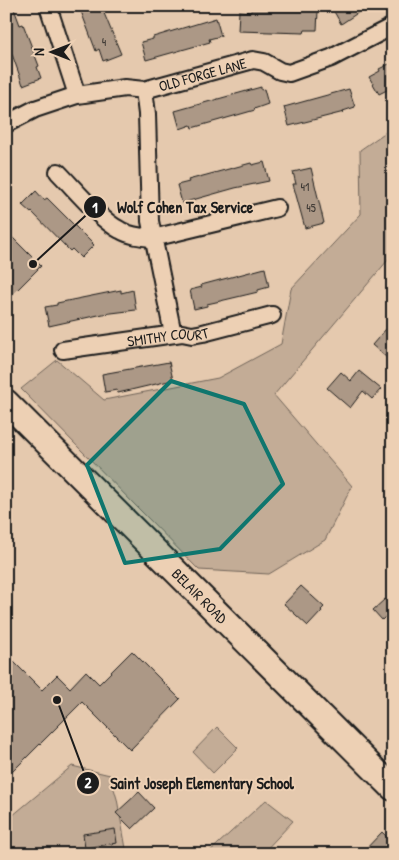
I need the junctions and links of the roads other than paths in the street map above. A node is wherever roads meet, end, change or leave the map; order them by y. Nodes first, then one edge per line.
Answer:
1 (48, 6) edge
2 (393, 26) edge
3 (144, 90) junction
4 (77, 95) junction
5 (6, 124) edge
6 (58, 172) dead end
7 (277, 208) dead end
8 (153, 238) junction
9 (272, 315) dead end
10 (173, 334) junction
11 (63, 350) dead end
12 (6, 402) edge
13 (393, 788) edge

1 - 4 street
2 - 3 street, OLD FORGE LANE
3 - 4 street, OLD FORGE LANE
3 - 8 street
4 - 5 street, OLD FORGE LANE
6 - 8 street
7 - 8 street
8 - 10 street
9 - 10 street, SMITHY COURT
10 - 11 street, SMITHY COURT
12 - 13 highway, BELAIR ROAD

